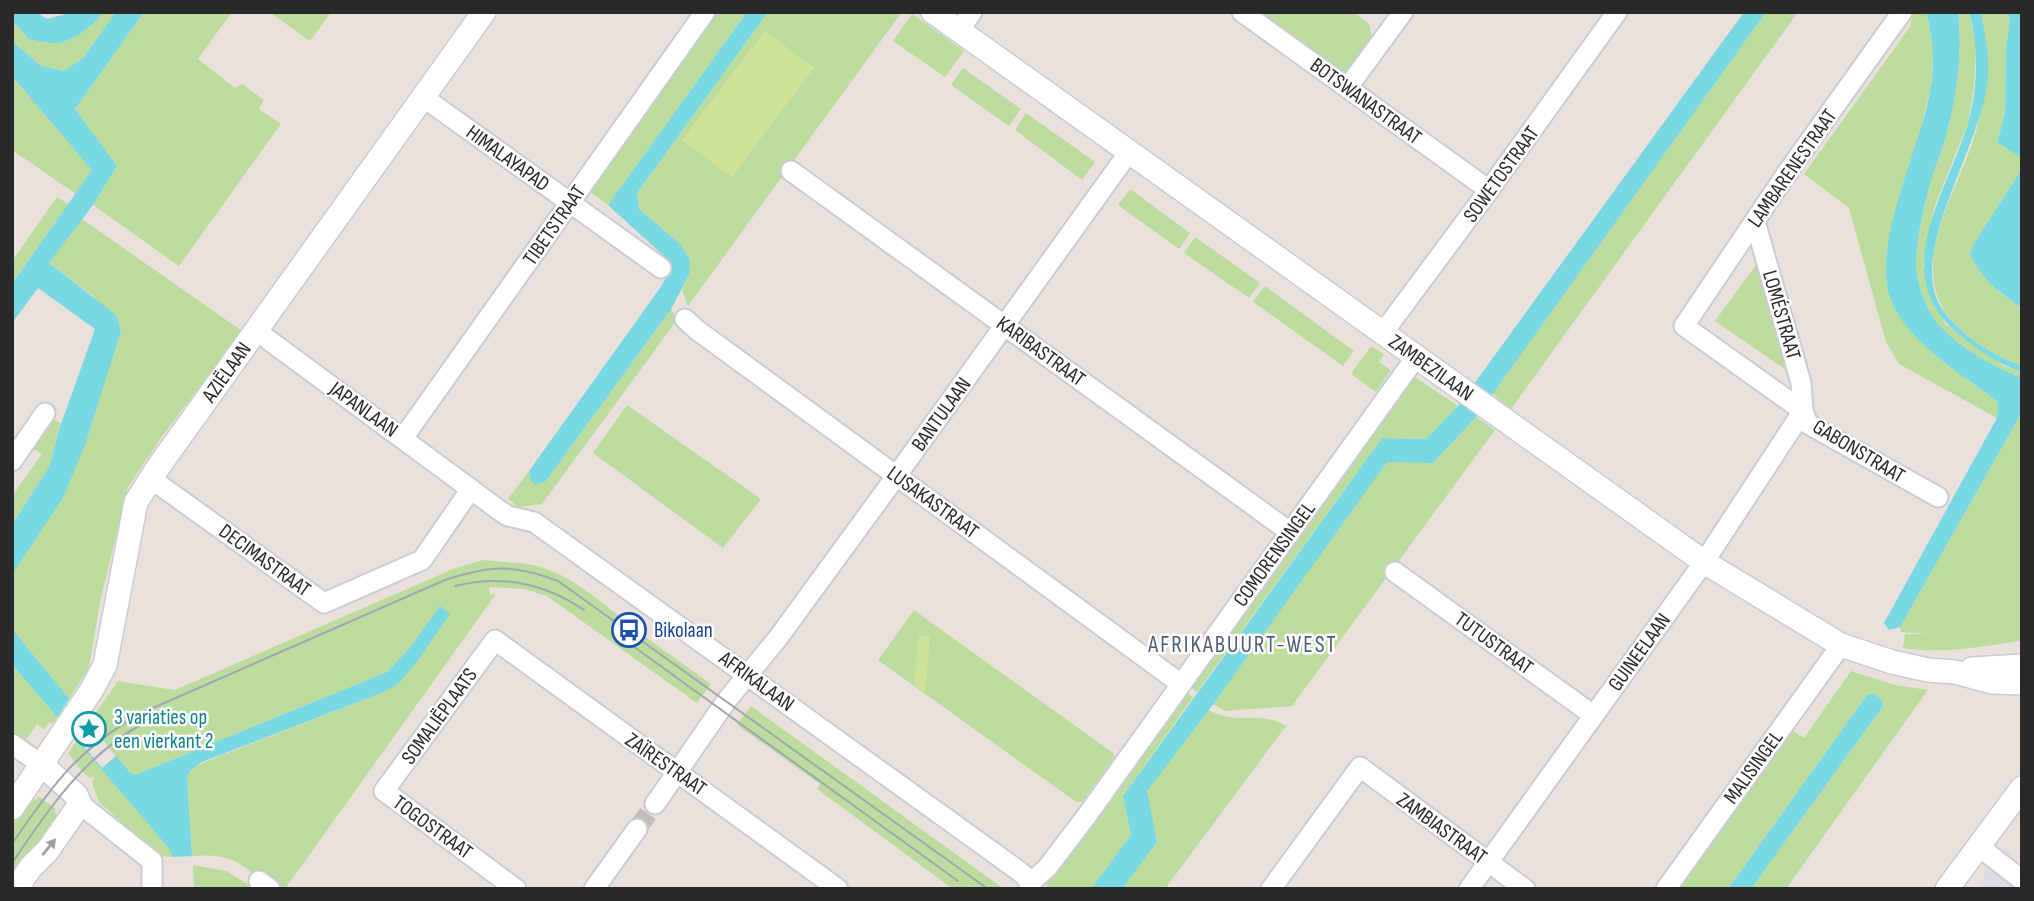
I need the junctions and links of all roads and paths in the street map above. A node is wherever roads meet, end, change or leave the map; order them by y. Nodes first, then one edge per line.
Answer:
1 (484, 12) edge
2 (705, 12) edge
3 (933, 12) edge
4 (1242, 12) edge
5 (1403, 12) edge
6 (1617, 12) edge
7 (1902, 12) edge
8 (965, 22) edge
9 (1348, 87) junction
10 (423, 97) junction
11 (1129, 152) junction
12 (791, 171) dead end
13 (1489, 190) junction
14 (570, 203) junction
15 (1755, 221) junction
16 (660, 268) dead end
17 (685, 319) dead end
18 (1004, 325) junction
19 (1684, 326) joint
20 (256, 330) junction
21 (1382, 334) junction
22 (1416, 358) junction
23 (1802, 411) junction
24 (45, 413) dead end
25 (403, 438) junction
26 (12, 461) edge
27 (897, 475) junction
28 (150, 478) junction
29 (471, 489) junction
30 (1937, 497) dead end
31 (1290, 531) junction
32 (1704, 562) junction
33 (1395, 572) dead end
34 (495, 640) joint
35 (1841, 645) junction
36 (2022, 666) edge
37 (1955, 672) junction
38 (749, 675) junction
39 (2022, 683) edge
40 (1181, 684) junction
41 (1593, 715) junction
42 (12, 744) edge
43 (42, 765) junction
44 (677, 771) junction
45 (2022, 788) edge
46 (384, 791) joint
47 (80, 804) junction
48 (655, 804) tunnel mouth
49 (12, 808) edge
50 (637, 829) tunnel mouth
51 (1978, 846) junction
52 (1489, 862) junction
53 (2022, 880) edge
54 (1031, 886) edge
55 (16, 889) edge
56 (152, 889) edge
57 (516, 889) edge
58 (594, 889) edge
59 (838, 889) edge
60 (1271, 889) edge
61 (1469, 889) edge
62 (1525, 889) edge
63 (1665, 889) edge
64 (1947, 889) edge

1 - 10 street, AZIËLAAN
2 - 14 street, TIBETSTRAAT
3 - 8 street, ZAMBEZILAAN
4 - 9 street, BOTSWANASTRAAT
5 - 9 street
6 - 13 street, SOWETOSTRAAT
7 - 15 street, LAMBARENESTRAAT
8 - 11 street, ZAMBEZILAAN
9 - 13 street, BOTSWANASTRAAT
10 - 14 street, HIMALAYAPAD
10 - 20 street, AZIËLAAN
11 - 18 street, BANTULAAN
11 - 21 street, ZAMBEZILAAN
12 - 18 street, KARIBASTRAAT
13 - 21 street, SOWETOSTRAAT
14 - 16 street, HIMALAYAPAD
14 - 25 street, TIBETSTRAAT
15 - 19 street, LAMBARENESTRAAT
15 - 23 street, LOMÉSTRAAT
17 - 27 street, LUSAKASTRAAT
18 - 27 street, BANTULAAN
18 - 31 street, KARIBASTRAAT
19 - 23 street, GABONSTRAAT
20 - 25 street, JAPANLAAN
20 - 28 street, AZIËLAAN
21 - 22 street, ZAMBEZILAAN
22 - 31 street, COMORENSINGEL
22 - 32 street, ZAMBEZILAAN
23 - 30 street, GABONSTRAAT
23 - 32 street, GUINEELAAN
24 - 26 street
25 - 29 street, JAPANLAAN
27 - 38 street, BANTULAAN
27 - 40 street, LUSAKASTRAAT
28 - 29 street, DECIMASTRAAT
28 - 43 street, AZIËLAAN
29 - 38 street, AFRIKALAAN
31 - 40 street, COMORENSINGEL
32 - 35 street, ZAMBEZILAAN
32 - 41 street, GUINEELAAN
33 - 41 street, TUTUSTRAAT
34 - 44 street, ZAÏRESTRAAT
34 - 46 street, SOMALIËPLAATS
35 - 37 street, ZAMBEZILAAN
35 - 63 street, MALISINGEL
36 - 37 street, ZAMBEZILAAN
37 - 39 street, ZAMBEZILAAN
38 - 44 street
38 - 54 street, AFRIKALAAN
40 - 54 street, COMORENSINGEL
41 - 52 street, GUINEELAAN
42 - 43 street
43 - 47 street
43 - 49 street, AZIËLAAN
44 - 48 street
44 - 59 street, ZAÏRESTRAAT
45 - 51 street
46 - 57 street, TOGOSTRAAT
55 -> 47 street
47 - 56 street
50 - 58 street
51 - 53 street
51 - 64 street
52 - 60 street, ZAMBIASTRAAT
52 - 61 street, GUINEELAAN
52 - 62 street, ZAMBIASTRAAT

